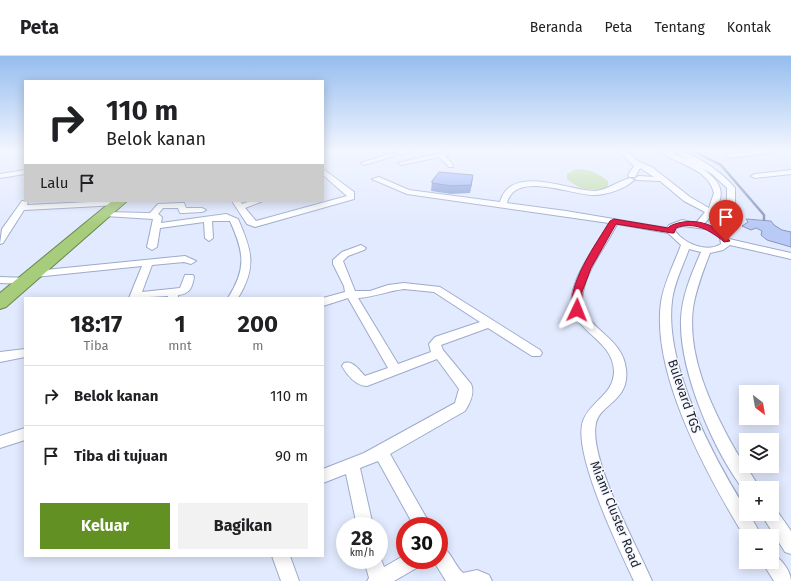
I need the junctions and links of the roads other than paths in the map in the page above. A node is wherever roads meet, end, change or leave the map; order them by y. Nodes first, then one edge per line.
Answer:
1 (329, 176) edge
2 (656, 176) edge
3 (705, 176) edge
4 (718, 176) edge
5 (755, 176) dead end
6 (760, 176) edge
7 (634, 178) joint
8 (334, 179) junction
9 (376, 179) dead end
10 (660, 179) junction
11 (324, 182) edge
12 (119, 202) edge
13 (252, 202) edge
14 (238, 204) edge
15 (24, 205) edge
16 (503, 205) junction
17 (202, 210) dead end
18 (710, 212) junction
19 (105, 214) junction
20 (152, 216) junction
21 (208, 220) junction
22 (614, 221) junction
23 (699, 224) junction
24 (157, 226) junction
25 (672, 231) junction
26 (718, 232) junction
27 (209, 238) dead end
28 (0, 241) edge
29 (726, 241) junction
30 (686, 244) junction
31 (152, 247) dead end
32 (361, 248) dead end
33 (707, 250) junction
34 (791, 256) edge
35 (191, 261) dead end
36 (148, 264) junction
37 (189, 277) dead end
38 (31, 278) junction
39 (0, 280) edge
40 (350, 294) junction
41 (173, 295) edge
42 (134, 297) edge
43 (234, 297) edge
44 (324, 302) edge
45 (0, 303) edge
46 (488, 324) junction
47 (438, 352) junction
48 (24, 353) edge
49 (536, 353) dead end
50 (0, 357) edge
51 (348, 366) dead end
52 (395, 370) junction
53 (24, 434) edge
54 (0, 442) edge
55 (381, 452) junction
56 (352, 466) junction
57 (324, 476) edge
58 (746, 481) edge
59 (363, 517) edge
60 (418, 517) edge
61 (774, 521) edge
62 (750, 529) edge
63 (791, 546) edge
64 (281, 557) edge
65 (375, 569) edge
66 (398, 569) edge
67 (448, 569) edge
68 (776, 569) edge
69 (290, 581) edge
70 (377, 581) edge
71 (459, 581) edge
72 (465, 581) edge
73 (483, 581) edge
74 (643, 581) edge
75 (785, 581) edge

1 - 8 street
2 - 10 street
3 - 18 street
4 - 26 street
5 - 6 street
7 - 10 street
7 - 16 street
8 - 11 street
8 - 14 street
9 - 16 street
10 - 18 street
12 - 15 street
12 - 19 highway
13 - 14 street
15 - 28 street
16 - 22 street
17 - 20 street
18 - 23 street
19 - 20 street
19 - 38 highway
20 - 24 street
21 - 24 street
21 - 27 street
21 - 43 street
22 - 25 street
22 - 74 street, Miami Cluster Road
23 - 25 street
23 - 26 street
24 - 31 street
25 - 30 street
26 - 29 street
29 - 33 street
29 - 34 street
30 - 33 street
30 - 62 street, Bulevard TGS
32 - 40 street
33 - 58 street, Bulevard TGS
35 - 36 street
36 - 38 street
36 - 42 street
37 - 41 street
38 - 39 street
38 - 45 highway
40 - 44 street
40 - 46 street
40 - 52 street
41 - 42 street
46 - 47 street
46 - 49 street
47 - 52 street
47 - 55 street
48 - 50 street
51 - 52 street
53 - 54 street
55 - 56 street
55 - 60 street
56 - 57 street
56 - 59 street
61 - 63 street
64 - 69 street
65 - 70 street
66 - 70 street
67 - 71 street
68 - 75 street
72 - 73 street

